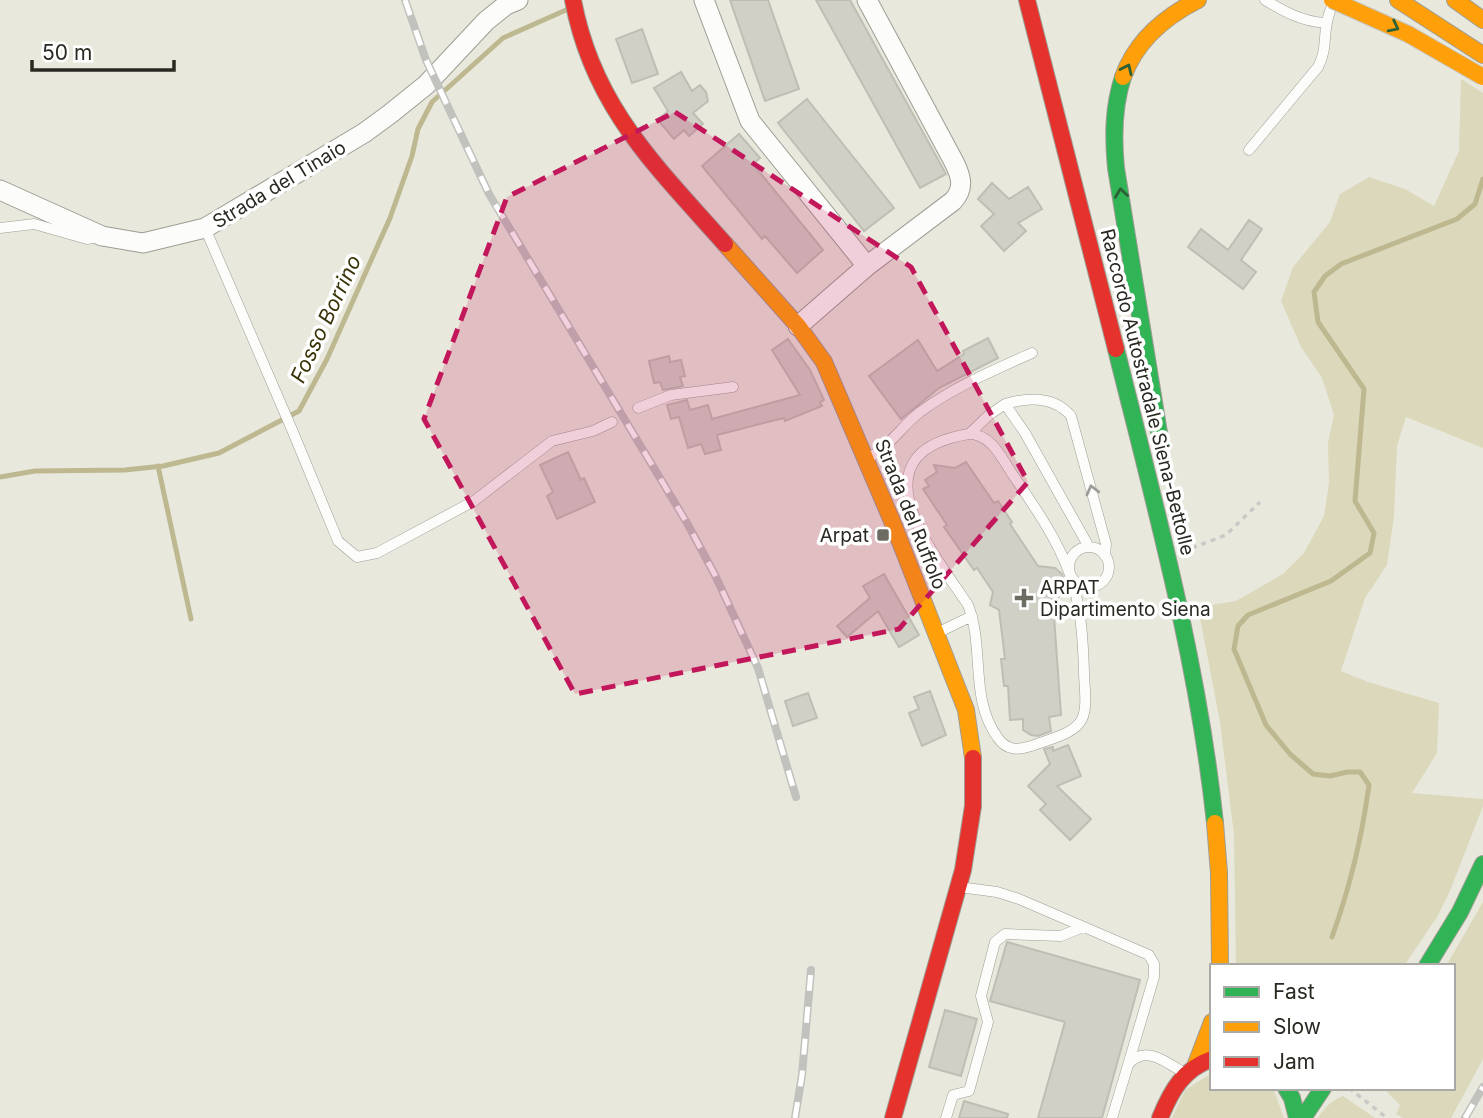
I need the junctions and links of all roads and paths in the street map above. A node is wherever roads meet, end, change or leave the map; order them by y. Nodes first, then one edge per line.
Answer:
1 (518, 0) edge
2 (573, 0) edge
3 (704, 0) edge
4 (867, 0) edge
5 (1021, 0) edge
6 (1027, 0) edge
7 (1198, 0) edge
8 (1265, 0) edge
9 (1334, 0) edge
10 (1398, 0) edge
11 (1406, 0) edge
12 (1455, 0) edge
13 (1483, 20) edge
14 (1325, 23) junction
15 (1034, 25) junction
16 (1483, 41) edge
17 (1483, 55) edge
18 (1483, 77) edge
19 (1249, 150) dead end
20 (0, 190) edge
21 (0, 228) edge
22 (205, 229) junction
23 (102, 236) junction
24 (867, 266) junction
25 (798, 326) junction
26 (1032, 353) dead end
27 (733, 387) dead end
28 (1004, 404) junction
29 (638, 408) dead end
30 (612, 422) dead end
31 (969, 434) junction
32 (867, 459) junction
33 (1261, 502) dead end
34 (1089, 547) junction
35 (1176, 549) junction
36 (1105, 556) junction
37 (1070, 574) junction
38 (1179, 599) junction
39 (972, 616) junction
40 (937, 633) junction
41 (1483, 864) edge
42 (958, 887) junction
43 (1083, 927) junction
44 (1220, 964) edge
45 (1428, 964) edge
46 (1210, 1028) edge
47 (1128, 1065) junction
48 (1198, 1065) edge
49 (1287, 1090) edge
50 (1322, 1090) edge
51 (1352, 1090) edge
52 (893, 1118) edge
53 (946, 1118) edge
54 (1112, 1118) edge
55 (1160, 1118) edge
56 (1297, 1118) edge
57 (1303, 1118) edge
58 (1387, 1118) edge

1 - 22 street, Strada del Tinaio
2 - 25 main road, Strada del Ruffolo
3 - 24 street
4 - 24 street
5 - 15 main road
6 - 15 main road, Raccordo Autostradale Siena-Bettolle
35 -> 7 main road
8 - 14 lane
9 - 14 lane
9 -> 18 main road, bridge
10 - 17 main road
11 - 16 main road
12 - 13 main road
14 - 19 lane
15 - 38 main road, Raccordo Autostradale Siena-Bettolle
20 - 23 street, Strada del Tinaio
21 - 23 lane
22 - 23 street, Strada del Tinaio
22 - 30 lane
24 - 25 street
25 - 32 main road, Strada del Ruffolo
26 - 32 lane
27 - 29 lane
28 - 31 lane
28 - 34 lane
36 -> 28 lane
31 - 37 lane
31 - 39 lane
32 - 40 main road, Strada del Ruffolo
33 - 35 path
34 - 36 lane
34 - 37 lane
35 - 38 main road
36 - 37 lane
37 - 39 lane
38 - 44 main road, Raccordo Autostradale Siena-Bettolle
39 - 40 lane
40 - 42 main road, Strada del Ruffolo
41 - 45 main road
42 - 43 lane
42 - 52 main road, Strada del Ruffolo
43 - 47 lane
43 - 53 lane
46 - 48 main road
47 - 48 lane
47 - 54 lane
48 - 55 main road
49 - 56 main road
50 - 57 main road
51 - 58 path

